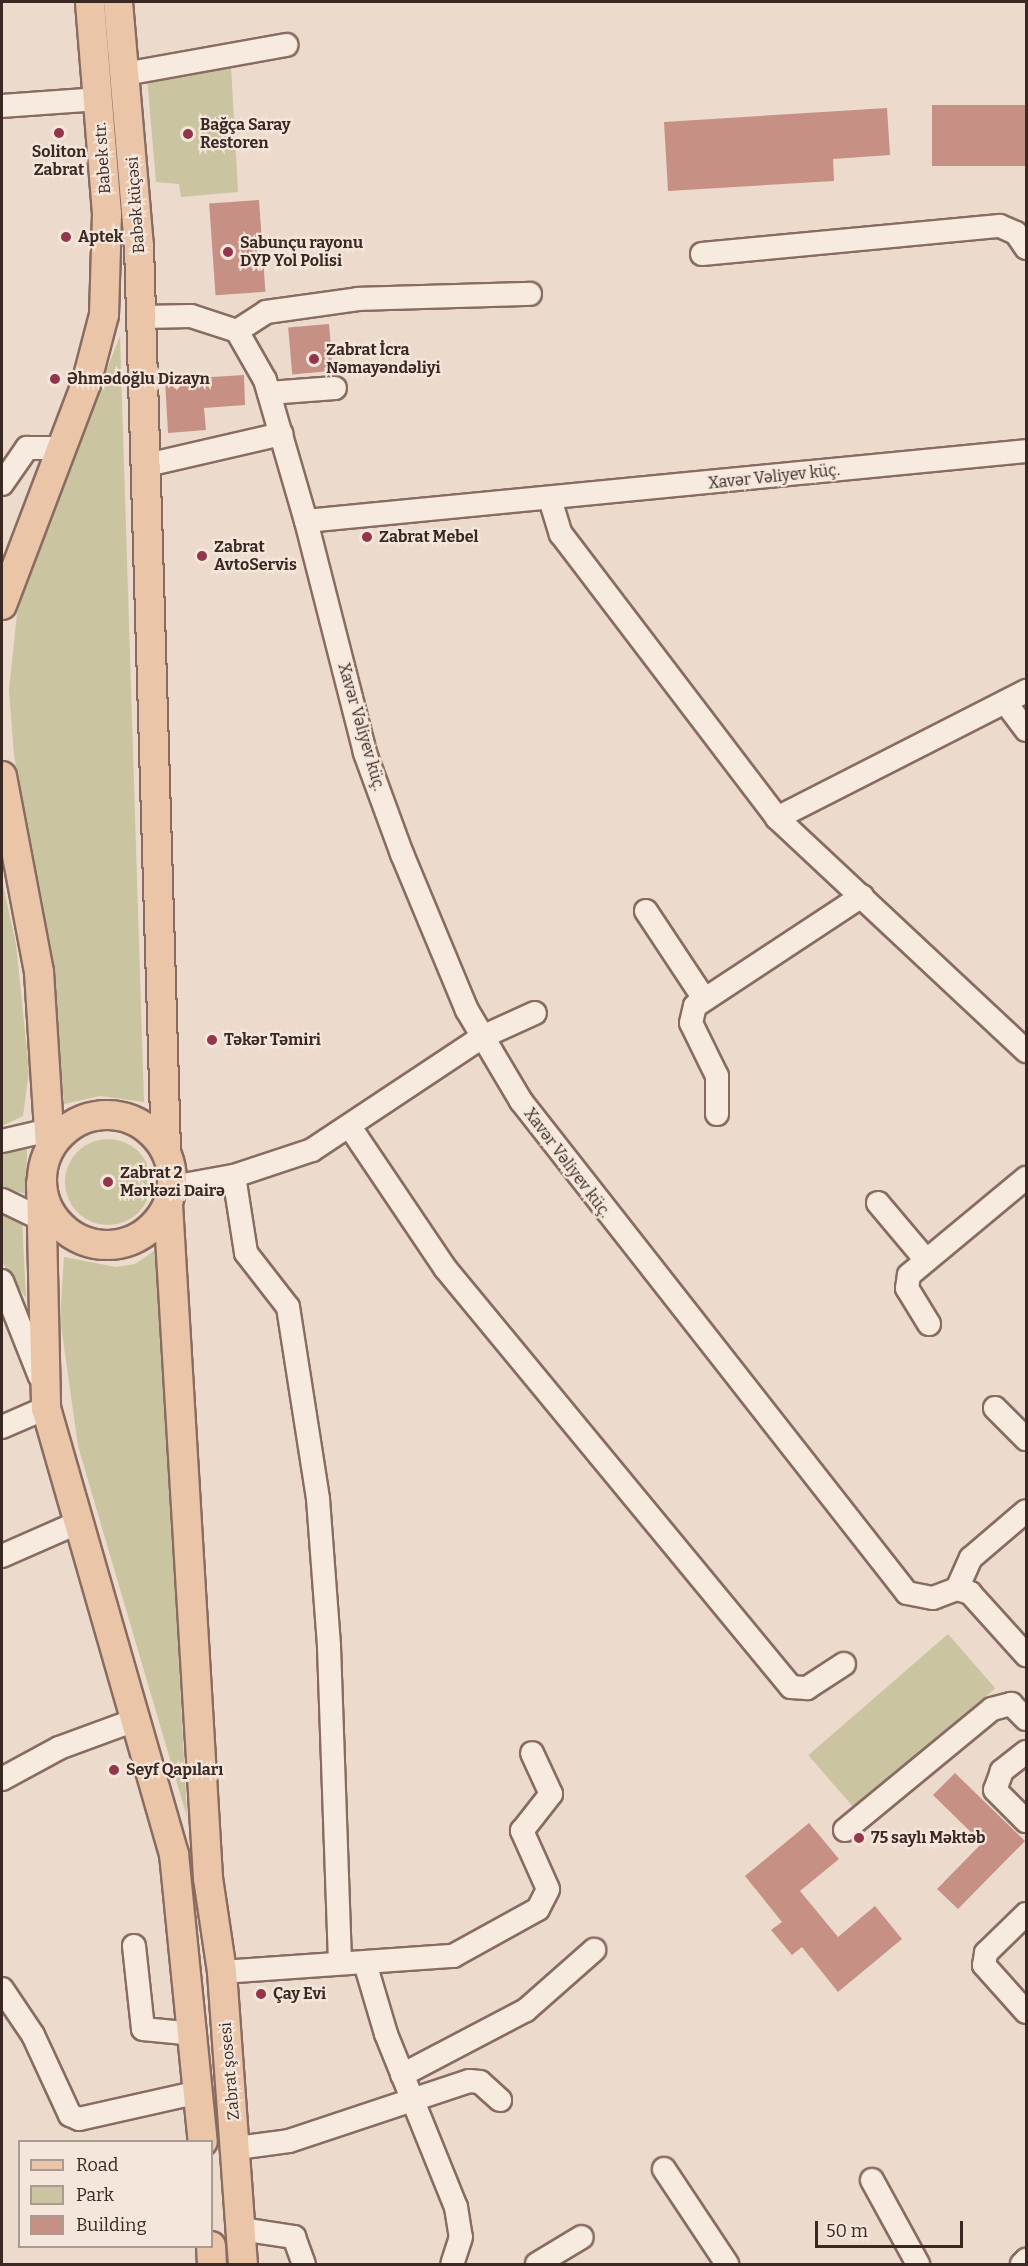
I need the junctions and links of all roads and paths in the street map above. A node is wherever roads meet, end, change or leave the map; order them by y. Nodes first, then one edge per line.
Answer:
1 (90, 2) edge
2 (118, 2) edge
3 (286, 45) dead end
4 (125, 74) junction
5 (99, 99) junction
6 (2, 106) edge
7 (1026, 248) edge
8 (702, 254) dead end
9 (530, 294) dead end
10 (142, 317) junction
11 (237, 331) junction
12 (336, 388) dead end
13 (269, 393) junction
14 (280, 434) junction
15 (62, 448) junction
16 (1026, 451) edge
17 (147, 465) junction
18 (2, 484) edge
19 (550, 499) junction
20 (306, 520) junction
21 (2, 605) edge
22 (1026, 691) edge
23 (1005, 702) junction
24 (1026, 730) edge
25 (2, 776) edge
26 (777, 818) junction
27 (862, 896) junction
28 (646, 911) dead end
29 (703, 997) junction
30 (535, 1013) dead end
31 (482, 1037) junction
32 (1026, 1051) edge
33 (717, 1114) dead end
34 (350, 1127) junction
35 (57, 1134) junction
36 (2, 1141) edge
37 (166, 1152) junction
38 (234, 1176) junction
39 (1026, 1178) edge
40 (170, 1195) junction
41 (2, 1200) edge
42 (878, 1203) dead end
43 (52, 1224) junction
44 (926, 1260) junction
45 (2, 1281) edge
46 (929, 1324) dead end
47 (44, 1397) junction
48 (995, 1408) dead end
49 (2, 1427) edge
50 (1026, 1439) edge
51 (1026, 1511) edge
52 (77, 1523) junction
53 (2, 1556) edge
54 (957, 1589) junction
55 (1026, 1655) edge
56 (844, 1664) dead end
57 (138, 1719) junction
58 (1026, 1719) edge
59 (1026, 1752) edge
60 (532, 1754) dead end
61 (2, 1779) edge
62 (1026, 1821) edge
63 (846, 1830) dead end
64 (1026, 1914) edge
65 (134, 1946) dead end
66 (594, 1950) dead end
67 (365, 1963) junction
68 (340, 1964) junction
69 (222, 1972) junction
70 (2, 1989) edge
71 (1026, 2012) edge
72 (195, 2034) junction
73 (402, 2075) junction
74 (199, 2092) junction
75 (417, 2099) junction
76 (500, 2100) dead end
77 (203, 2140) edge
78 (237, 2148) junction
79 (664, 2169) dead end
80 (872, 2180) dead end
81 (242, 2229) junction
82 (582, 2238) dead end
83 (211, 2248) edge
84 (1026, 2260) edge
85 (212, 2265) edge
86 (243, 2265) edge
87 (304, 2265) edge
88 (452, 2265) edge
89 (537, 2265) edge
90 (727, 2265) edge
91 (918, 2265) edge
92 (1022, 2265) edge

1 - 5 main road, Babek str.
2 - 4 main road
3 - 4 street
4 - 10 main road, Babək küçəsi
5 - 6 street
5 - 15 main road, Babek str.
7 - 8 street
9 - 11 street
10 - 11 street
10 - 17 main road, Babək küçəsi
11 - 13 street, Xavər Vəliyev küç.
12 - 13 street
13 - 14 street, Xavər Vəliyev küç.
14 - 17 street
14 - 20 street, Xavər Vəliyev küç.
15 - 18 street
15 - 21 main road
16 - 19 street, Xavər Vəliyev küç.
17 - 37 main road, Babək küçəsi
19 - 20 street, Xavər Vəliyev küç.
19 - 26 street
20 - 31 street, Xavər Vəliyev küç.
22 - 23 street
23 - 24 street
23 - 26 street
25 - 35 main road
26 - 27 street
27 - 29 street
27 - 32 street
28 - 29 street
29 - 33 street
30 - 31 street
31 - 34 street
31 - 54 street, Xavər Vəliyev küç.
34 - 38 street
34 - 56 street
35 - 36 street
35 - 37 main road
35 - 43 main road
37 - 40 main road
38 - 40 street
38 - 68 street
39 - 44 street
40 - 43 main road
40 - 69 main road, Zabrat şosesi
41 - 43 street
42 - 44 street
43 - 47 main road, Zabrat şosesi
44 - 46 street
45 - 47 street
47 - 49 street
47 - 52 main road, Zabrat şosesi
48 - 50 street
51 - 54 street
52 - 53 street
52 - 57 main road, Zabrat şosesi
54 - 55 street
57 - 61 street
57 - 72 main road, Zabrat şosesi
58 - 63 street
59 - 62 street
60 - 67 street
64 - 71 street
65 - 72 street
66 - 73 street
67 - 68 street
67 - 73 street
68 - 69 street
69 - 78 main road, Zabrat şosesi
70 - 74 street
72 - 74 main road, Zabrat şosesi
73 - 75 street
74 - 77 main road, Zabrat şosesi
75 - 76 street
75 - 78 street
75 - 88 street
78 - 81 main road, Zabrat şosesi
79 - 90 street
80 - 91 street
81 - 86 main road, Zabrat şosesi
81 - 87 street
82 - 89 street
83 - 85 main road
84 - 92 street

